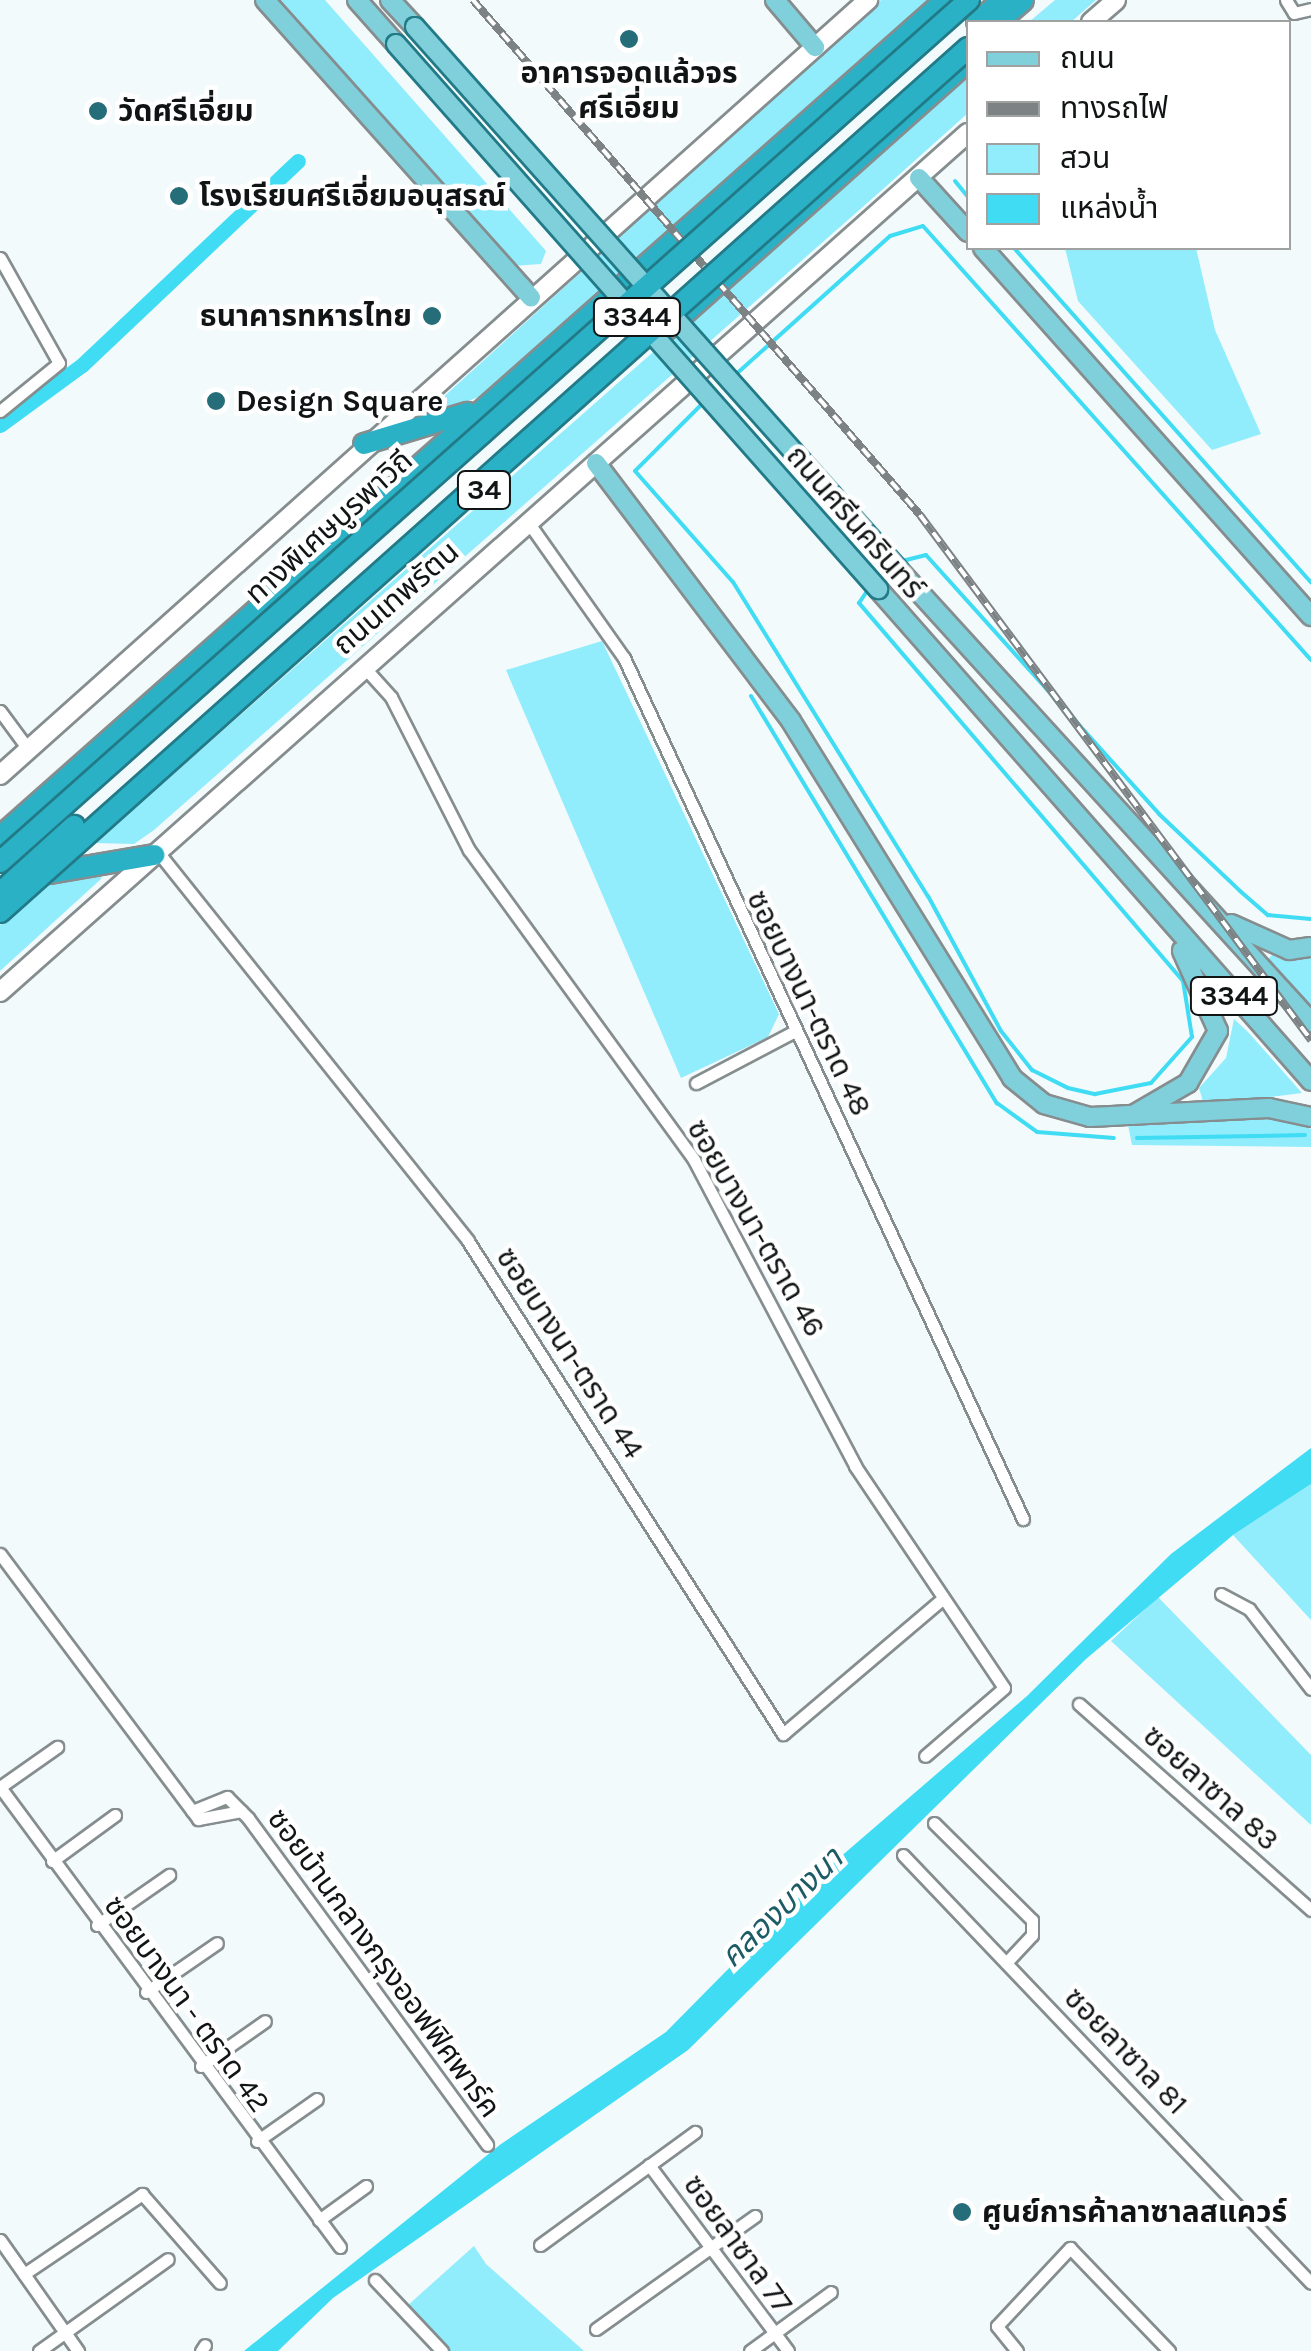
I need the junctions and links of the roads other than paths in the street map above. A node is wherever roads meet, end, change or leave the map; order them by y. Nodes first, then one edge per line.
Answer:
1 (265, 0) edge
2 (357, 0) edge
3 (390, 0) edge
4 (776, 0) edge
5 (868, 0) edge
6 (946, 0) edge
7 (969, 0) edge
8 (1003, 0) edge
9 (1024, 0) edge
10 (1038, 0) edge
11 (1116, 0) edge
12 (1286, 0) edge
13 (1311, 9) edge
14 (980, 20) edge
15 (1000, 20) edge
16 (1014, 20) edge
17 (1093, 20) edge
18 (966, 32) edge
19 (815, 47) junction
20 (966, 50) edge
21 (966, 64) edge
22 (966, 135) edge
23 (919, 178) junction
24 (966, 230) edge
25 (985, 250) edge
26 (0, 258) edge
27 (531, 297) junction
28 (475, 410) junction
29 (0, 411) edge
30 (364, 444) junction
31 (596, 463) junction
32 (528, 522) junction
33 (1311, 616) edge
34 (363, 666) junction
35 (0, 711) edge
36 (28, 750) junction
37 (0, 775) edge
38 (0, 837) edge
39 (156, 853) junction
40 (0, 862) edge
41 (50, 873) junction
42 (0, 893) edge
43 (1198, 899) junction
44 (1158, 912) junction
45 (0, 915) edge
46 (1311, 946) edge
47 (0, 992) edge
48 (1311, 1022) edge
49 (795, 1031) junction
50 (1311, 1081) edge
51 (696, 1083) dead end
52 (1311, 1117) edge
53 (1128, 1118) junction
54 (1024, 1519) dead end
55 (0, 1554) edge
56 (1222, 1594) dead end
57 (942, 1599) junction
58 (1311, 1689) edge
59 (1078, 1704) dead end
60 (57, 1747) dead end
61 (925, 1756) dead end
62 (0, 1787) edge
63 (115, 1815) dead end
64 (934, 1823) dead end
65 (903, 1855) dead end
66 (52, 1861) junction
67 (168, 1875) dead end
68 (1311, 1910) edge
69 (97, 1925) junction
70 (217, 1943) dead end
71 (1006, 1964) junction
72 (146, 1992) junction
73 (264, 2021) dead end
74 (200, 2066) junction
75 (317, 2099) dead end
76 (695, 2132) dead end
77 (257, 2140) junction
78 (487, 2145) dead end
79 (649, 2166) junction
80 (366, 2186) dead end
81 (754, 2216) dead end
82 (318, 2220) junction
83 (0, 2240) edge
84 (540, 2245) dead end
85 (340, 2247) dead end
86 (710, 2248) junction
87 (168, 2259) dead end
88 (24, 2274) junction
89 (375, 2280) dead end
90 (220, 2283) dead end
91 (1311, 2283) edge
92 (830, 2292) dead end
93 (596, 2329) dead end
94 (64, 2331) junction
95 (772, 2334) junction
96 (38, 2351) edge
97 (78, 2351) edge
98 (442, 2351) edge
99 (750, 2351) edge
100 (788, 2351) edge
101 (1017, 2351) edge
102 (1169, 2351) edge

1 - 27 main road
2 - 44 main road, ถนนศรีนครินทร์ / 3344, bridge
3 - 43 main road, ถนนศรีนครินทร์ / 3344, bridge
4 - 19 main road
5 - 19 main road
6 - 28 highway, 34
7 - 40 highway, ทางพิเศษบูรพาวิถี, bridge
8 - 14 highway
9 - 15 highway
10 - 16 highway
11 - 17 main road
12 - 13 street
18 - 42 highway, ทางพิเศษบูรพาวิถี, bridge
19 - 27 main road
20 - 45 highway, bridge
21 - 41 highway, ถนนเทพรัตน / 34
22 - 23 main road, ถนนเทพรัตน / 34
23 - 24 main road
23 - 31 main road, ถนนเทพรัตน / 34
25 - 33 main road
26 - 29 street
27 - 30 main road
28 - 30 highway
28 - 38 highway, 34
30 - 36 main road
31 - 32 main road, ถนนเทพรัตน / 34
31 - 53 main road
32 - 34 main road, ถนนเทพรัตน / 34
32 - 49 street, ซอยบางนา-ตราด 48
34 - 39 main road, ถนนเทพรัตน / 34
34 - 57 street, ซอยบางนา-ตราด 46
35 - 36 street
36 - 37 main road
39 - 41 highway
39 - 47 main road, ถนนเทพรัตน / 34
39 - 57 street, ซอยบางนา-ตราด 44
41 - 45 highway, ถนนเทพรัตน / 34
43 - 46 main road
43 - 48 main road, ถนนศรีนครินทร์ / 3344
44 - 50 main road, ถนนศรีนครินทร์ / 3344
44 - 53 main road
49 - 51 street
49 - 54 street, ซอยบางนา-ตราด 48
52 - 53 main road
55 - 78 street, ซอยบ้านกลางกรุงออฟฟิศพาร์ค
56 - 58 street
57 - 61 street, ซอยบางนา-ตราด 46
59 - 68 street, ซอยลาซาล 83
60 - 62 street
62 - 66 street, ซอยบางนา - ตราด 42
63 - 66 street
64 - 71 street
65 - 71 street, ซอยลาซาล 81
66 - 69 street, ซอยบางนา - ตราด 42
67 - 69 street
69 - 72 street, ซอยบางนา - ตราด 42
70 - 72 street
71 - 91 street, ซอยลาซาล 81
72 - 74 street, ซอยบางนา - ตราด 42
73 - 74 street
74 - 77 street, ซอยบางนา - ตราด 42
75 - 77 street
76 - 79 street
77 - 82 street, ซอยบางนา - ตราด 42
79 - 84 street
79 - 86 street, ซอยลาซาล 77
80 - 82 street
81 - 86 street
82 - 85 street, ซอยบางนา - ตราด 42
83 - 88 street
86 - 93 street
86 - 95 street, ซอยลาซาล 77
87 - 94 street
88 - 90 street
88 - 94 street
89 - 98 street
92 - 95 street
94 - 96 street
94 - 97 street
95 - 99 street
95 - 100 street, ซอยลาซาล 77
101 - 102 street

